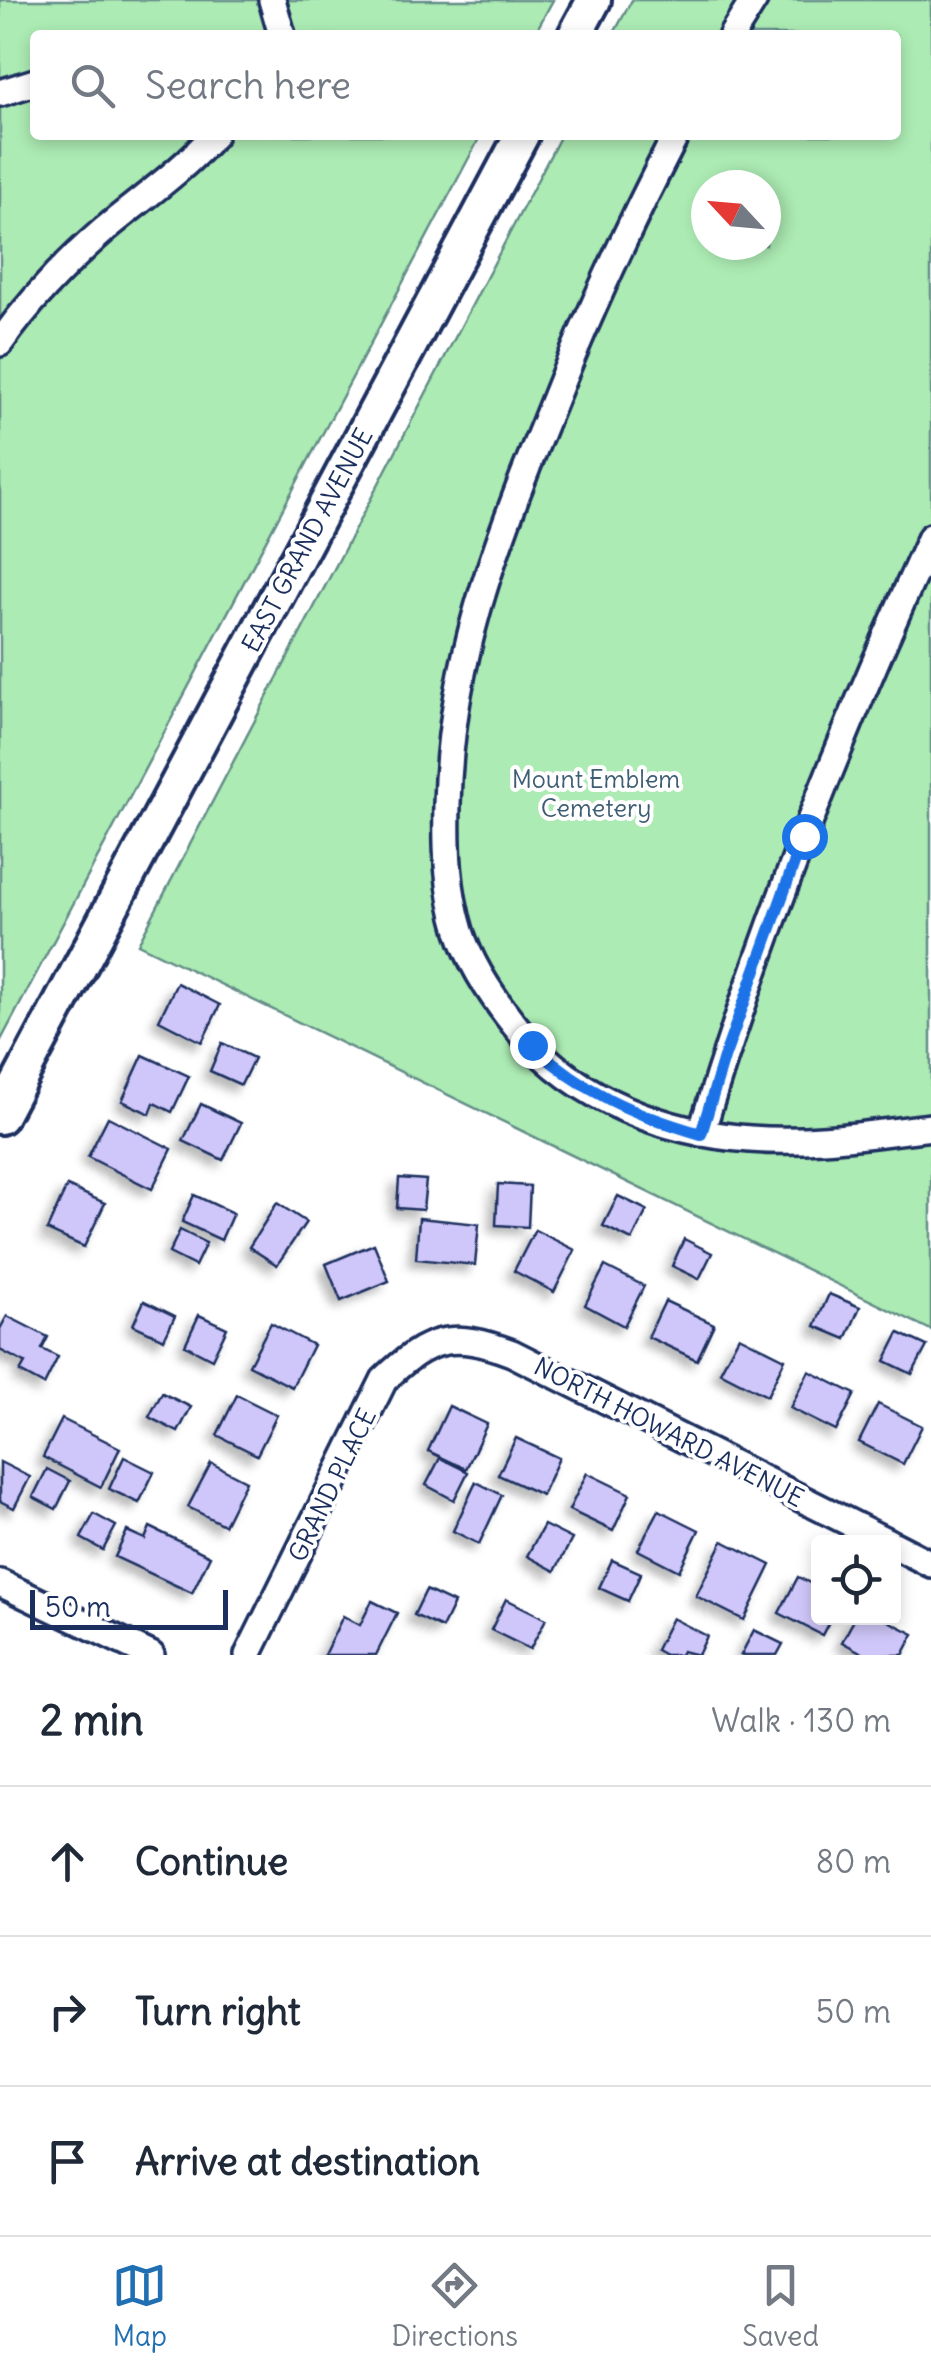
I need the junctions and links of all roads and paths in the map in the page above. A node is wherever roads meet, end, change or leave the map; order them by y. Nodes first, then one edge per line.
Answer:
1 (272, 0) edge
2 (594, 0) edge
3 (754, 0) edge
4 (281, 30) edge
5 (578, 30) edge
6 (735, 30) edge
7 (30, 84) edge
8 (0, 93) edge
9 (209, 140) edge
10 (519, 140) edge
11 (674, 140) edge
12 (0, 343) edge
13 (931, 537) edge
14 (0, 1117) edge
15 (931, 1127) edge
16 (701, 1134) junction
17 (445, 1340) joint
18 (873, 1535) edge
19 (901, 1549) edge
20 (931, 1564) edge
21 (0, 1583) edge
22 (152, 1655) edge
23 (248, 1655) edge

1 - 4 street
2 - 5 main road
3 - 6 street
7 - 8 street
9 - 12 street
10 - 14 main road, EAST GRAND AVENUE
11 - 16 street
13 - 16 street
15 - 16 street
17 - 18 street, NORTH HOWARD AVENUE
17 - 23 street, GRAND PLACE
19 - 20 street, NORTH HOWARD AVENUE
21 - 22 street

